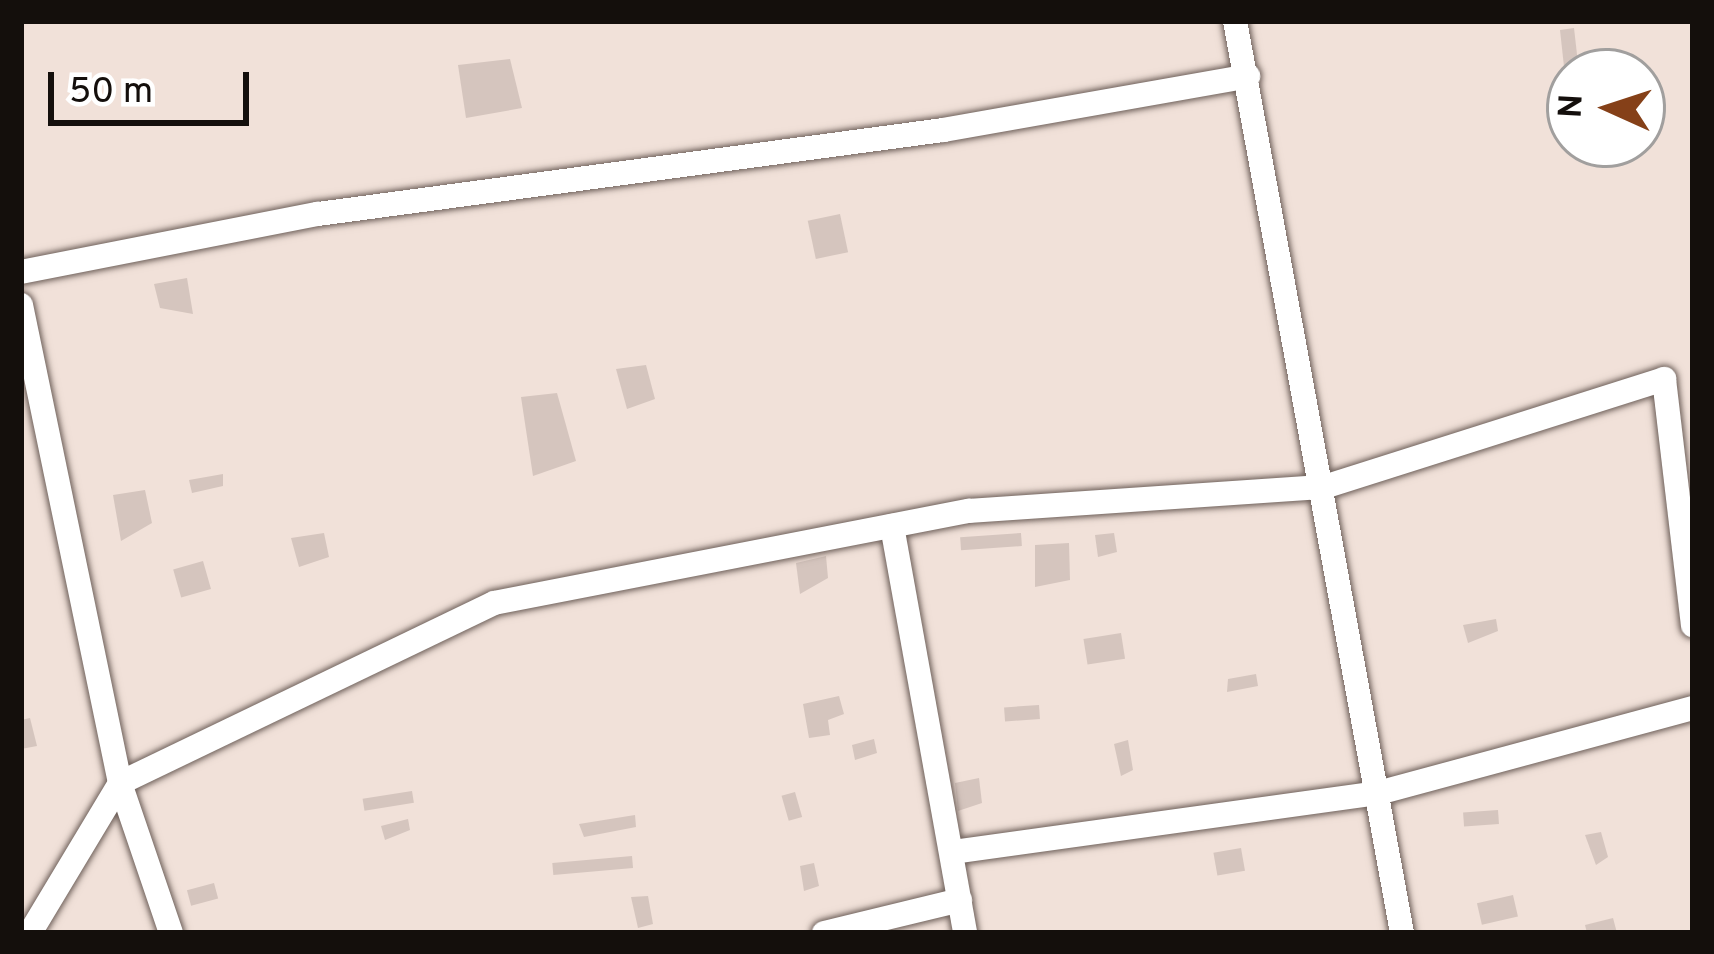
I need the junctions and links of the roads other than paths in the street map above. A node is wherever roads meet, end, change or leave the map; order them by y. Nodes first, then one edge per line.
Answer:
1 (1234, 21) edge
2 (1248, 76) junction
3 (21, 272) edge
4 (21, 304) edge
5 (1324, 487) junction
6 (892, 526) junction
7 (1693, 626) edge
8 (1693, 708) edge
9 (120, 783) junction
10 (1378, 793) junction
11 (953, 852) junction
12 (960, 900) junction
13 (30, 933) edge
14 (171, 933) edge
15 (824, 933) edge
16 (965, 933) edge
17 (1402, 933) edge

1 - 2 street
2 - 3 street
2 - 5 street
4 - 9 street
5 - 6 street
5 - 7 street
5 - 10 street
6 - 9 street
6 - 11 street
8 - 10 street
9 - 13 street
9 - 14 street
10 - 11 street
10 - 17 street
11 - 12 street
12 - 15 street
12 - 16 street

